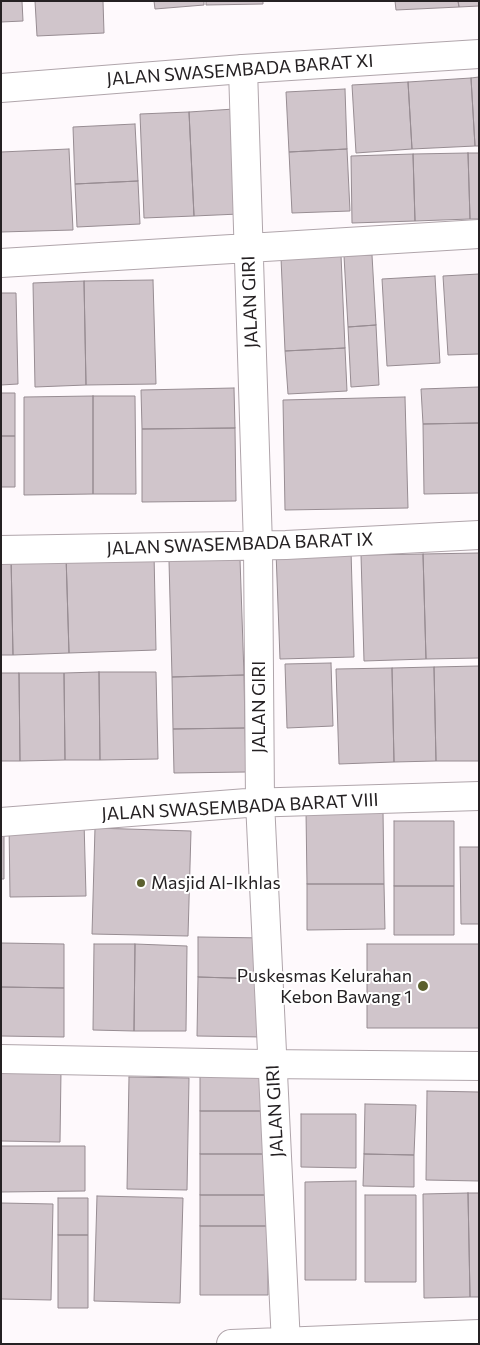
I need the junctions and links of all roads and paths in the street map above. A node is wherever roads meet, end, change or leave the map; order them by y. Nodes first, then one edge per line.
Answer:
1 (479, 54) edge
2 (242, 70) junction
3 (1, 88) edge
4 (479, 234) edge
5 (248, 248) junction
6 (1, 263) edge
7 (479, 535) edge
8 (258, 546) junction
9 (1, 550) edge
10 (479, 796) edge
11 (260, 802) junction
12 (1, 822) edge
13 (1, 1059) edge
14 (272, 1064) junction
15 (479, 1066) edge
16 (479, 1334) edge
17 (286, 1342) edge
18 (231, 1344) edge

1 - 2 street, JALAN SWASEMBADA BARAT XI
2 - 3 street, JALAN SWASEMBADA BARAT XI
2 - 5 street, JALAN GIRI
4 - 5 street
5 - 6 street
5 - 8 street, JALAN GIRI
7 - 8 street, JALAN SWASEMBADA BARAT IX
8 - 9 street, JALAN SWASEMBADA BARAT IX
8 - 11 street, JALAN GIRI
10 - 11 street, JALAN SWASEMBADA BARAT VIII
11 - 12 street, JALAN SWASEMBADA BARAT VIII
11 - 14 street, JALAN GIRI
13 - 14 street
14 - 15 street
14 - 17 street, JALAN GIRI
16 - 17 street
17 - 18 street

